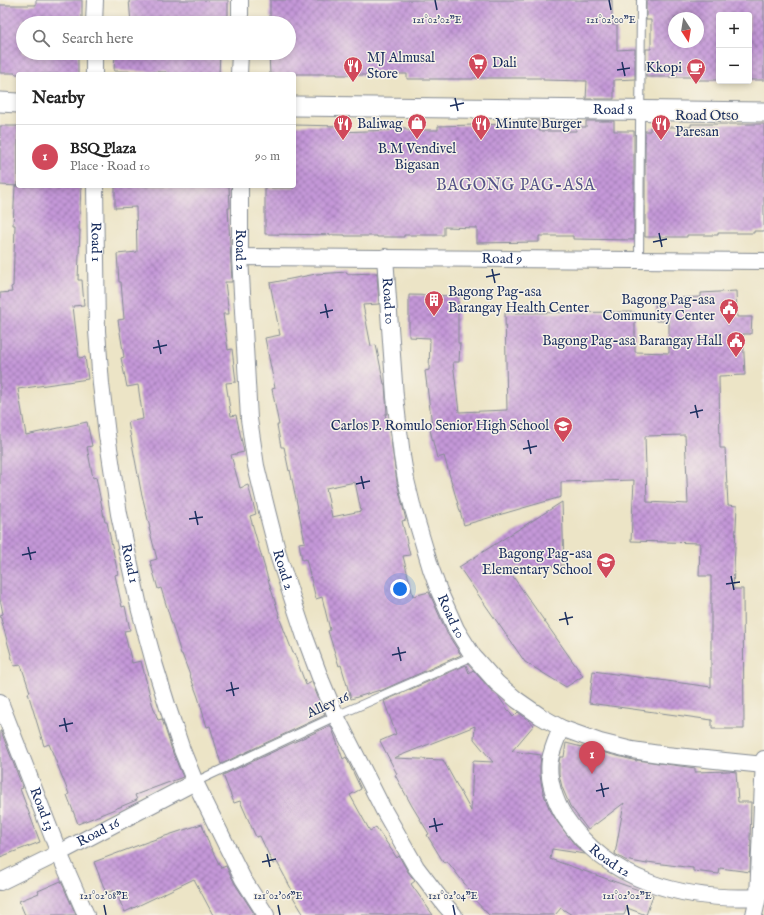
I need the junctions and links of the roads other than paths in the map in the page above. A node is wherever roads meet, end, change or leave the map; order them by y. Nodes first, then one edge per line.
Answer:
1 (95, 0) edge
2 (240, 0) edge
3 (641, 0) edge
4 (94, 16) edge
5 (240, 16) edge
6 (94, 60) edge
7 (240, 60) edge
8 (94, 72) edge
9 (240, 72) edge
10 (0, 102) edge
11 (16, 103) edge
12 (296, 106) edge
13 (641, 111) junction
14 (764, 112) edge
15 (95, 188) edge
16 (240, 188) edge
17 (240, 257) junction
18 (385, 258) junction
19 (639, 260) junction
20 (764, 261) edge
21 (473, 656) junction
22 (0, 702) edge
23 (336, 716) junction
24 (560, 728) junction
25 (764, 759) edge
26 (764, 765) edge
27 (195, 782) junction
28 (59, 853) junction
29 (0, 882) edge
30 (758, 897) junction
31 (86, 915) edge
32 (266, 915) edge
33 (454, 915) edge
34 (754, 915) edge

1 - 4 street
2 - 5 street
3 - 13 lane
6 - 8 street
7 - 9 street
10 - 11 street
12 - 13 street, Road 8
13 - 14 street, Road 8
13 - 19 lane
15 - 27 street, Road 1
16 - 17 street, Road 2
17 - 18 street, Road 9
17 - 23 street, Road 2
18 - 19 street, Road 9
18 - 21 street, Road 10
19 - 20 street, Road 9
21 - 23 lane, Alley 16
21 - 24 street, Road 10
22 - 28 street, Road 13
23 - 27 lane, Alley 16
23 - 33 street, Road 2
24 - 26 street, Road 10
24 - 30 street, Road 12
25 - 26 street
26 - 30 street
27 - 28 street, Road 16
27 - 32 street, Road 1
28 - 29 street, Road 16
28 - 31 street, Road 13
30 - 34 street

